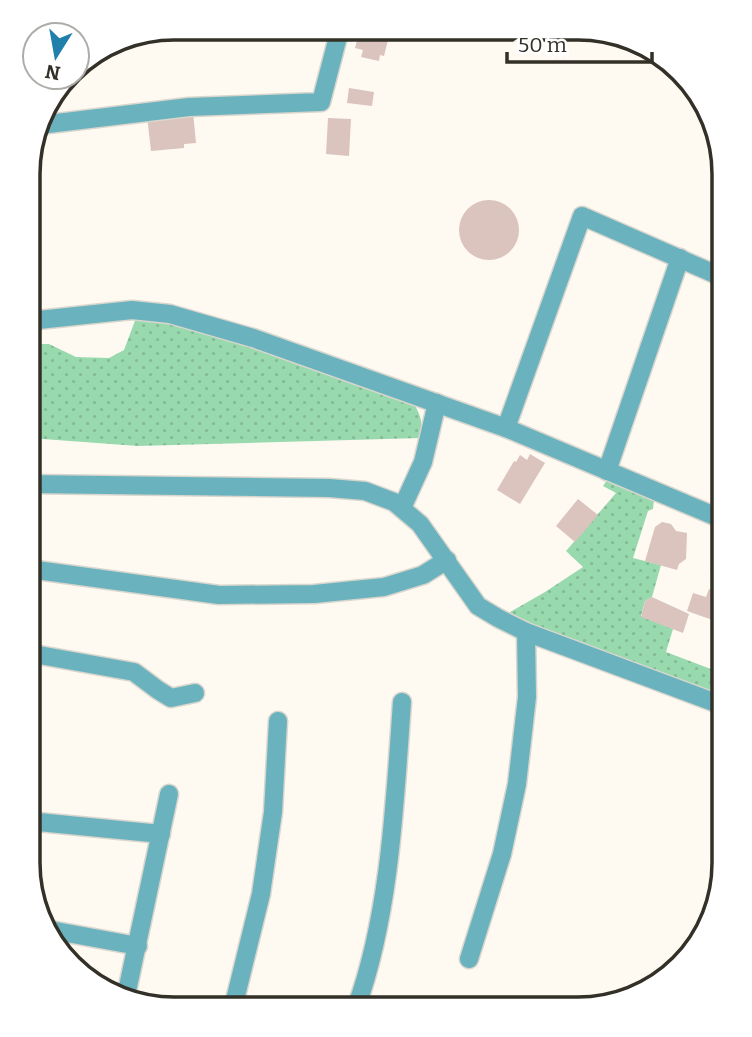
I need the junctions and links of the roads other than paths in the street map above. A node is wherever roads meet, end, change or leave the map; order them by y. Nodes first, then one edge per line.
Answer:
1 (337, 40) edge
2 (50, 124) edge
3 (680, 258) junction
4 (712, 272) edge
5 (40, 320) edge
6 (437, 403) junction
7 (506, 428) junction
8 (607, 471) junction
9 (40, 484) edge
10 (402, 508) junction
11 (712, 515) edge
12 (447, 560) junction
13 (40, 571) edge
14 (526, 632) junction
15 (40, 655) edge
16 (195, 693) dead end
17 (711, 701) edge
18 (402, 702) dead end
19 (278, 721) dead end
20 (169, 794) dead end
21 (40, 822) edge
22 (161, 834) junction
23 (60, 932) edge
24 (138, 946) junction
25 (470, 960) dead end
26 (128, 989) edge
27 (236, 997) edge
28 (360, 997) edge

1 - 2 street
3 - 4 street
3 - 7 street
3 - 8 street
5 - 6 street
6 - 7 street
6 - 10 street
7 - 8 street
8 - 11 street
9 - 10 street
10 - 12 street
12 - 13 street
12 - 14 street
14 - 17 street
14 - 25 street
15 - 16 street
18 - 28 street
19 - 27 street
20 - 22 street
21 - 22 street
22 - 24 street
23 - 24 street
24 - 26 street

